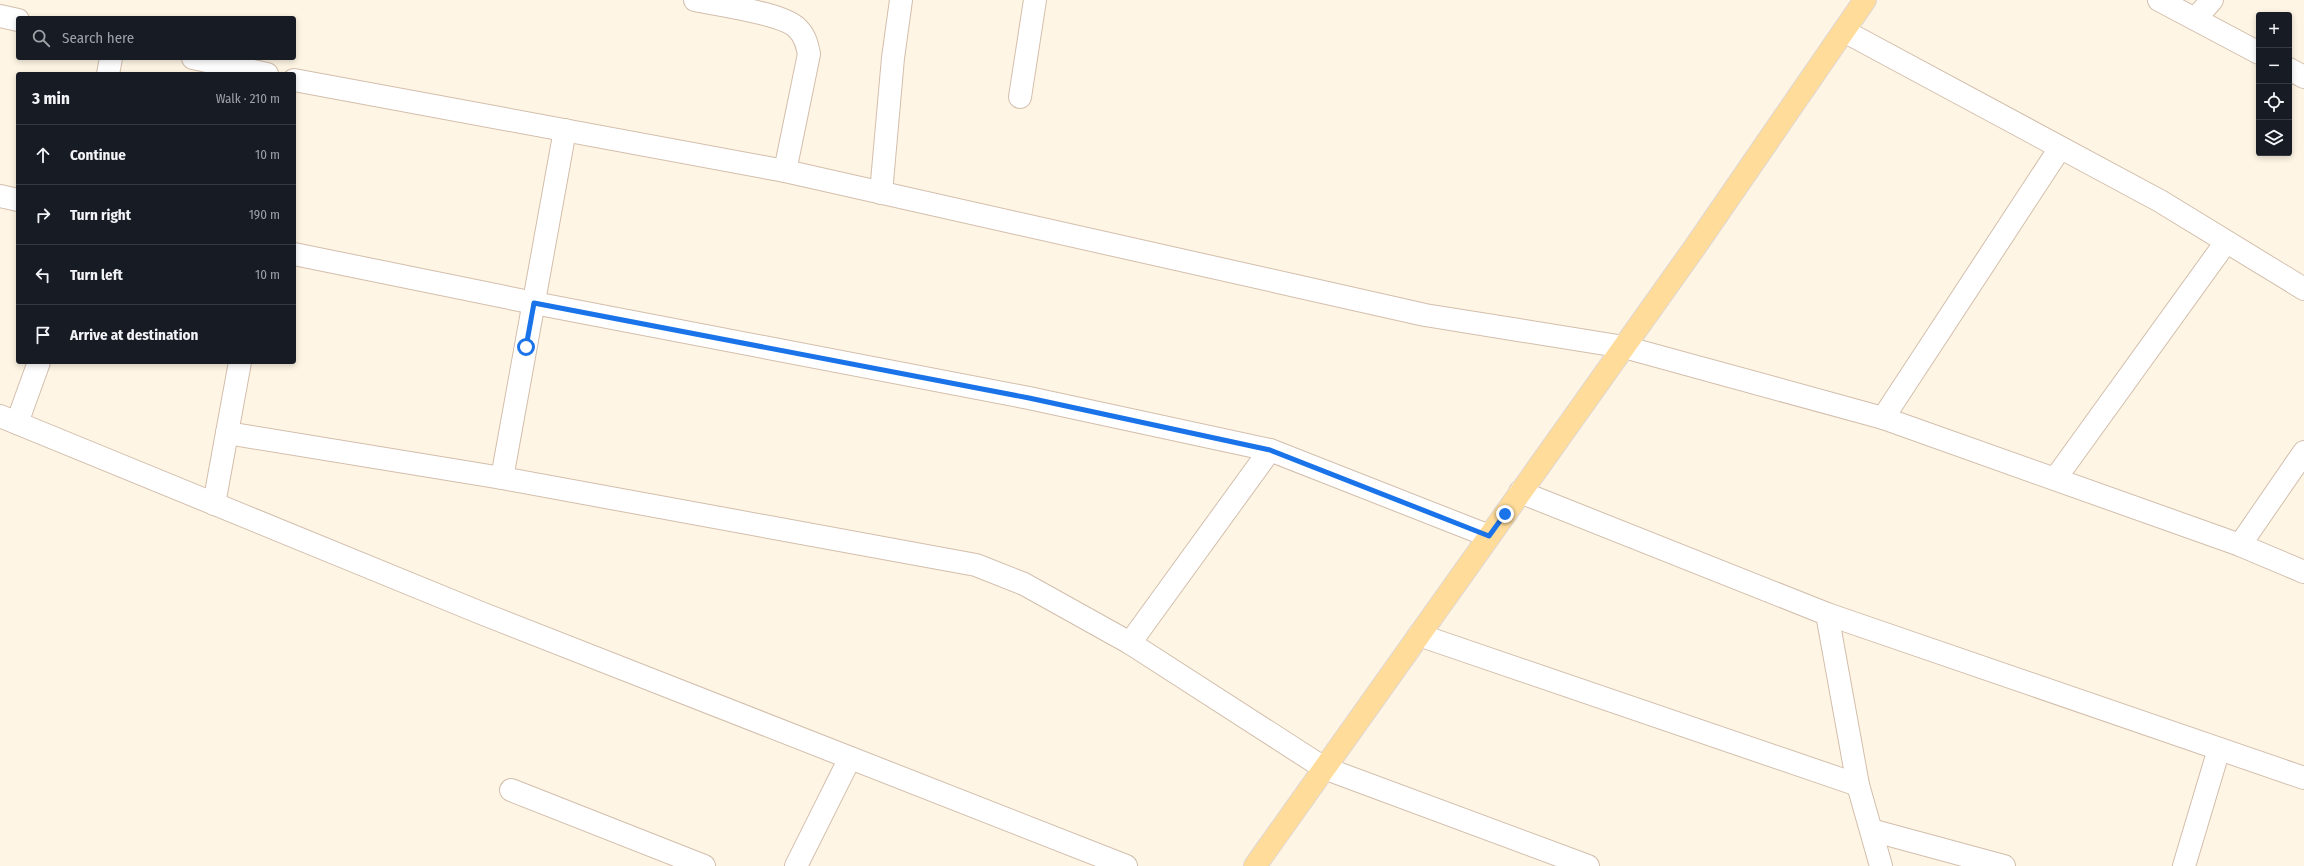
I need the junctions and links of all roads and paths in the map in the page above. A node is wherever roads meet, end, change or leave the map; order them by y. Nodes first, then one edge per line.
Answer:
1 (695, 0) edge
2 (901, 0) edge
3 (1036, 0) edge
4 (1865, 0) edge
5 (2159, 0) edge
6 (2212, 0) edge
7 (759, 6) edge
8 (0, 16) edge
9 (2195, 19) junction
10 (16, 20) edge
11 (1844, 31) junction
12 (2256, 51) edge
13 (111, 60) edge
14 (202, 60) edge
15 (2292, 71) edge
16 (108, 72) edge
17 (258, 72) edge
18 (2304, 77) edge
19 (296, 80) edge
20 (1020, 97) dead end
21 (565, 130) junction
22 (2060, 148) junction
23 (785, 171) junction
24 (881, 193) junction
25 (0, 196) edge
26 (16, 200) edge
27 (2226, 242) junction
28 (296, 254) edge
29 (2304, 289) edge
30 (534, 303) junction
31 (1624, 347) junction
32 (38, 364) edge
33 (240, 364) edge
34 (1883, 418) junction
35 (9, 419) edge
36 (227, 433) junction
37 (1270, 450) junction
38 (2304, 452) edge
39 (502, 478) junction
40 (2055, 479) junction
41 (1520, 492) junction
42 (214, 504) junction
43 (1489, 536) junction
44 (2240, 545) junction
45 (2304, 572) edge
46 (1827, 614) junction
47 (1419, 635) junction
48 (1130, 643) junction
49 (2219, 749) junction
50 (850, 758) junction
51 (1324, 768) junction
52 (2304, 778) edge
53 (1858, 785) junction
54 (511, 790) dead end
55 (1871, 830) junction
56 (704, 866) edge
57 (796, 866) edge
58 (1126, 866) edge
59 (1255, 866) edge
60 (1588, 866) edge
61 (1881, 866) edge
62 (2004, 866) edge
63 (2184, 866) edge

1 - 7 street
2 - 24 street
3 - 20 street
4 - 11 main road
5 - 9 street
6 - 9 street
7 - 23 street
8 - 10 street
9 - 12 street
11 - 22 street
11 - 31 main road
13 - 16 street
14 - 17 street
15 - 18 street
19 - 21 street
21 - 23 street
21 - 30 street
22 - 27 street
22 - 34 street
23 - 24 street
24 - 31 street
25 - 26 street
27 - 29 street
27 - 40 street
28 - 30 street
30 - 37 street
30 - 39 street
31 - 34 street
31 - 41 main road
32 - 35 street
33 - 36 street
34 - 40 street
35 - 42 street
36 - 39 street
36 - 42 street
37 - 43 street
37 - 48 street
38 - 44 street
39 - 48 street
40 - 44 street
41 - 43 main road
41 - 46 street
42 - 50 street
43 - 47 main road
44 - 45 street
46 - 49 street
46 - 53 street
47 - 51 main road
47 - 53 street
48 - 51 street
49 - 52 street
49 - 63 street
50 - 57 street
50 - 58 street
51 - 59 main road
51 - 60 street
53 - 55 street
54 - 56 street
55 - 61 street
55 - 62 street

